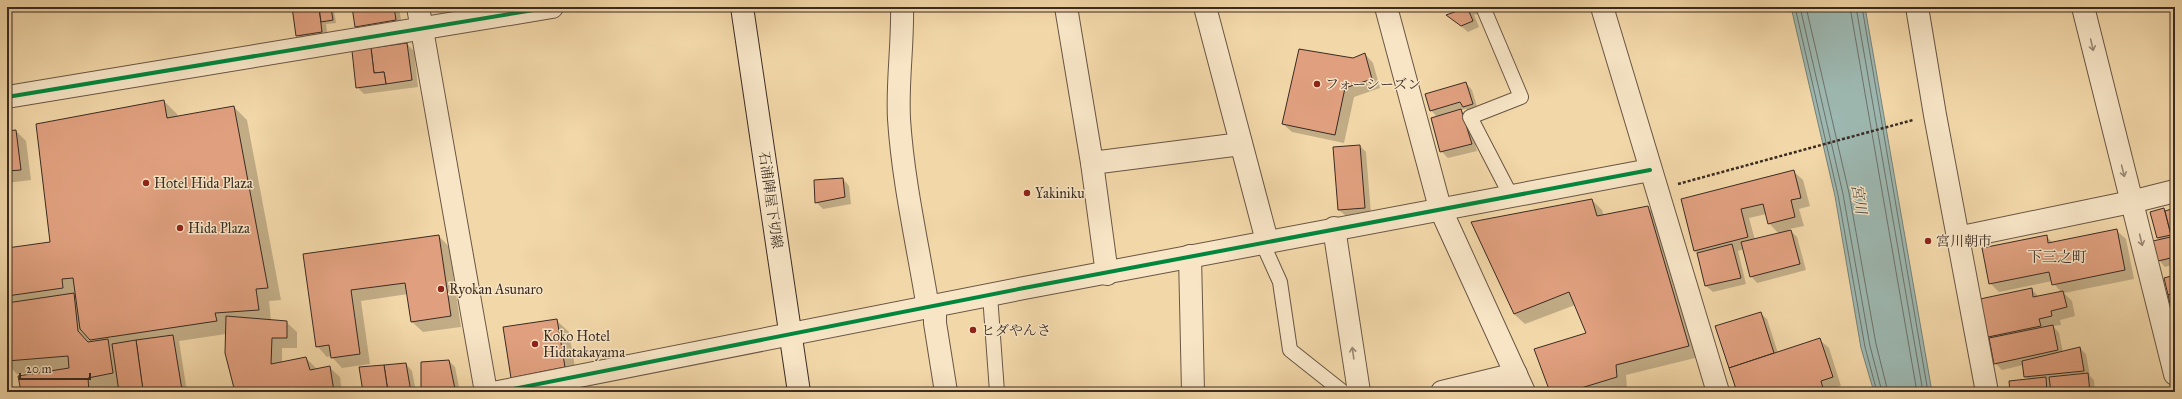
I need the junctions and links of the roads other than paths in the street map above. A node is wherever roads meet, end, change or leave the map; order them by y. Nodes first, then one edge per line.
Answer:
1 (418, 7) edge
2 (552, 7) edge
3 (742, 7) edge
4 (902, 7) edge
5 (1066, 7) edge
6 (1204, 7) edge
7 (1386, 7) edge
8 (1483, 7) edge
9 (1602, 7) edge
10 (1917, 7) edge
11 (2083, 7) edge
12 (422, 29) junction
13 (7, 98) edge
14 (1241, 144) junction
15 (1092, 163) junction
16 (1653, 180) junction
17 (2175, 191) edge
18 (1511, 196) junction
19 (2131, 202) junction
20 (1440, 208) junction
21 (1334, 228) junction
22 (1957, 238) junction
23 (1265, 242) junction
24 (1190, 256) junction
25 (1107, 274) junction
26 (990, 295) junction
27 (931, 307) junction
28 (791, 336) junction
29 (2175, 374) edge
30 (1520, 383) edge
31 (486, 392) edge
32 (498, 392) edge
33 (799, 392) edge
34 (946, 392) edge
35 (997, 392) edge
36 (1193, 392) edge
37 (1343, 392) edge
38 (1359, 392) edge
39 (1442, 392) edge
40 (1718, 392) edge
41 (1987, 392) edge

1 - 12 street
2 - 12 street
3 - 28 street, 石浦陣屋下切線
4 - 27 street
5 - 15 street
6 - 14 street
7 - 20 street
8 - 18 lane
9 - 16 street
10 - 22 street
11 -> 19 street
12 - 13 street
12 - 31 street
14 - 15 street
14 - 23 street
15 - 25 street
16 - 18 street
16 - 40 street
17 - 19 street
18 - 20 street
19 - 22 street
19 -> 29 street
20 - 21 street
20 - 30 street
21 - 23 street
38 -> 21 street
22 - 41 street
23 - 24 street
23 - 37 lane
24 - 25 street
24 - 36 street
25 - 26 street
26 - 27 street
26 - 35 lane
27 - 28 street
27 - 34 street
28 - 32 street
28 - 33 street, 石浦陣屋下切線
30 - 39 street

